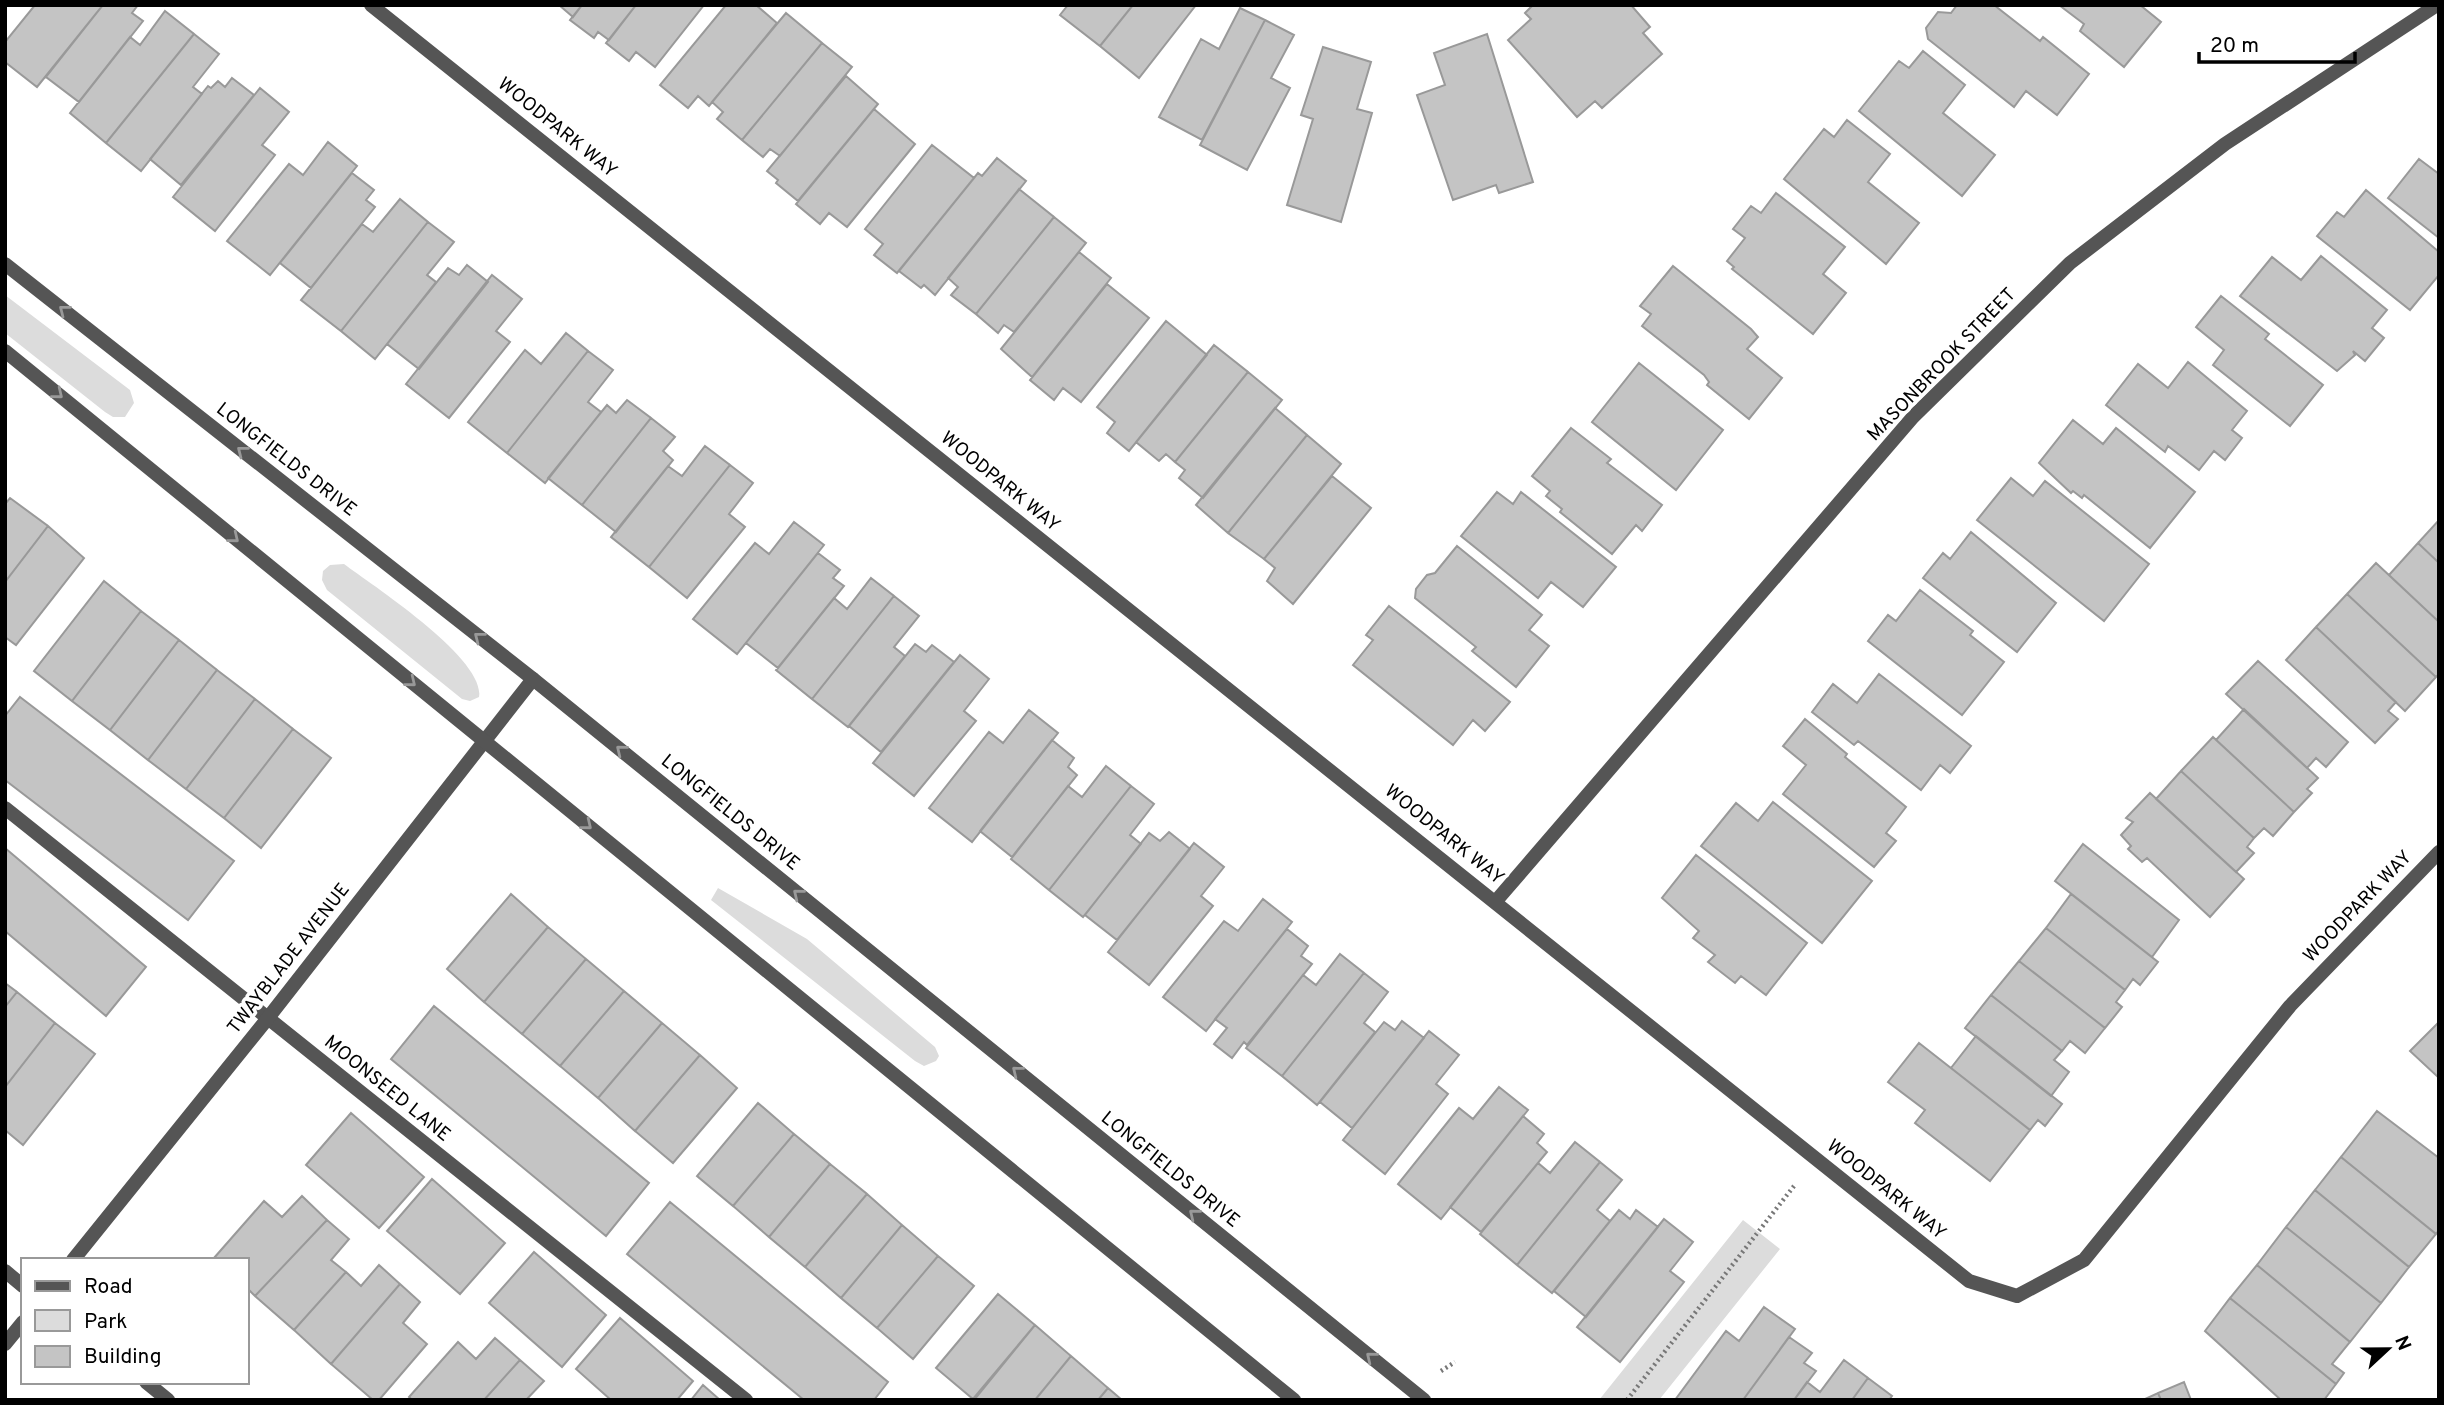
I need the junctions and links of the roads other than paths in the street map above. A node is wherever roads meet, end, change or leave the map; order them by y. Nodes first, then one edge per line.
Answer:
1 (371, 5) edge
2 (2437, 5) edge
3 (5, 264) edge
4 (5, 351) edge
5 (533, 679) junction
6 (482, 740) junction
7 (5, 808) edge
8 (2439, 852) edge
9 (1496, 901) junction
10 (268, 1018) junction
11 (75, 1258) edge
12 (5, 1271) edge
13 (21, 1284) edge
14 (21, 1324) edge
15 (5, 1344) edge
16 (148, 1384) edge
17 (168, 1400) edge
18 (746, 1400) edge
19 (1294, 1400) edge
20 (1424, 1400) edge

1 - 9 street, WOODPARK WAY
2 - 9 street, MASONBROOK STREET
5 -> 3 street, LONGFIELDS DRIVE
4 -> 6 street
5 - 6 street, TWAYBLADE AVENUE
20 -> 5 street, LONGFIELDS DRIVE
6 - 10 street, TWAYBLADE AVENUE
6 -> 19 street
7 - 10 street, MOONSEED LANE
8 - 9 street, WOODPARK WAY
10 - 11 street, TWAYBLADE AVENUE
10 - 18 street, MOONSEED LANE
12 - 13 street
14 - 15 street
16 - 17 street

